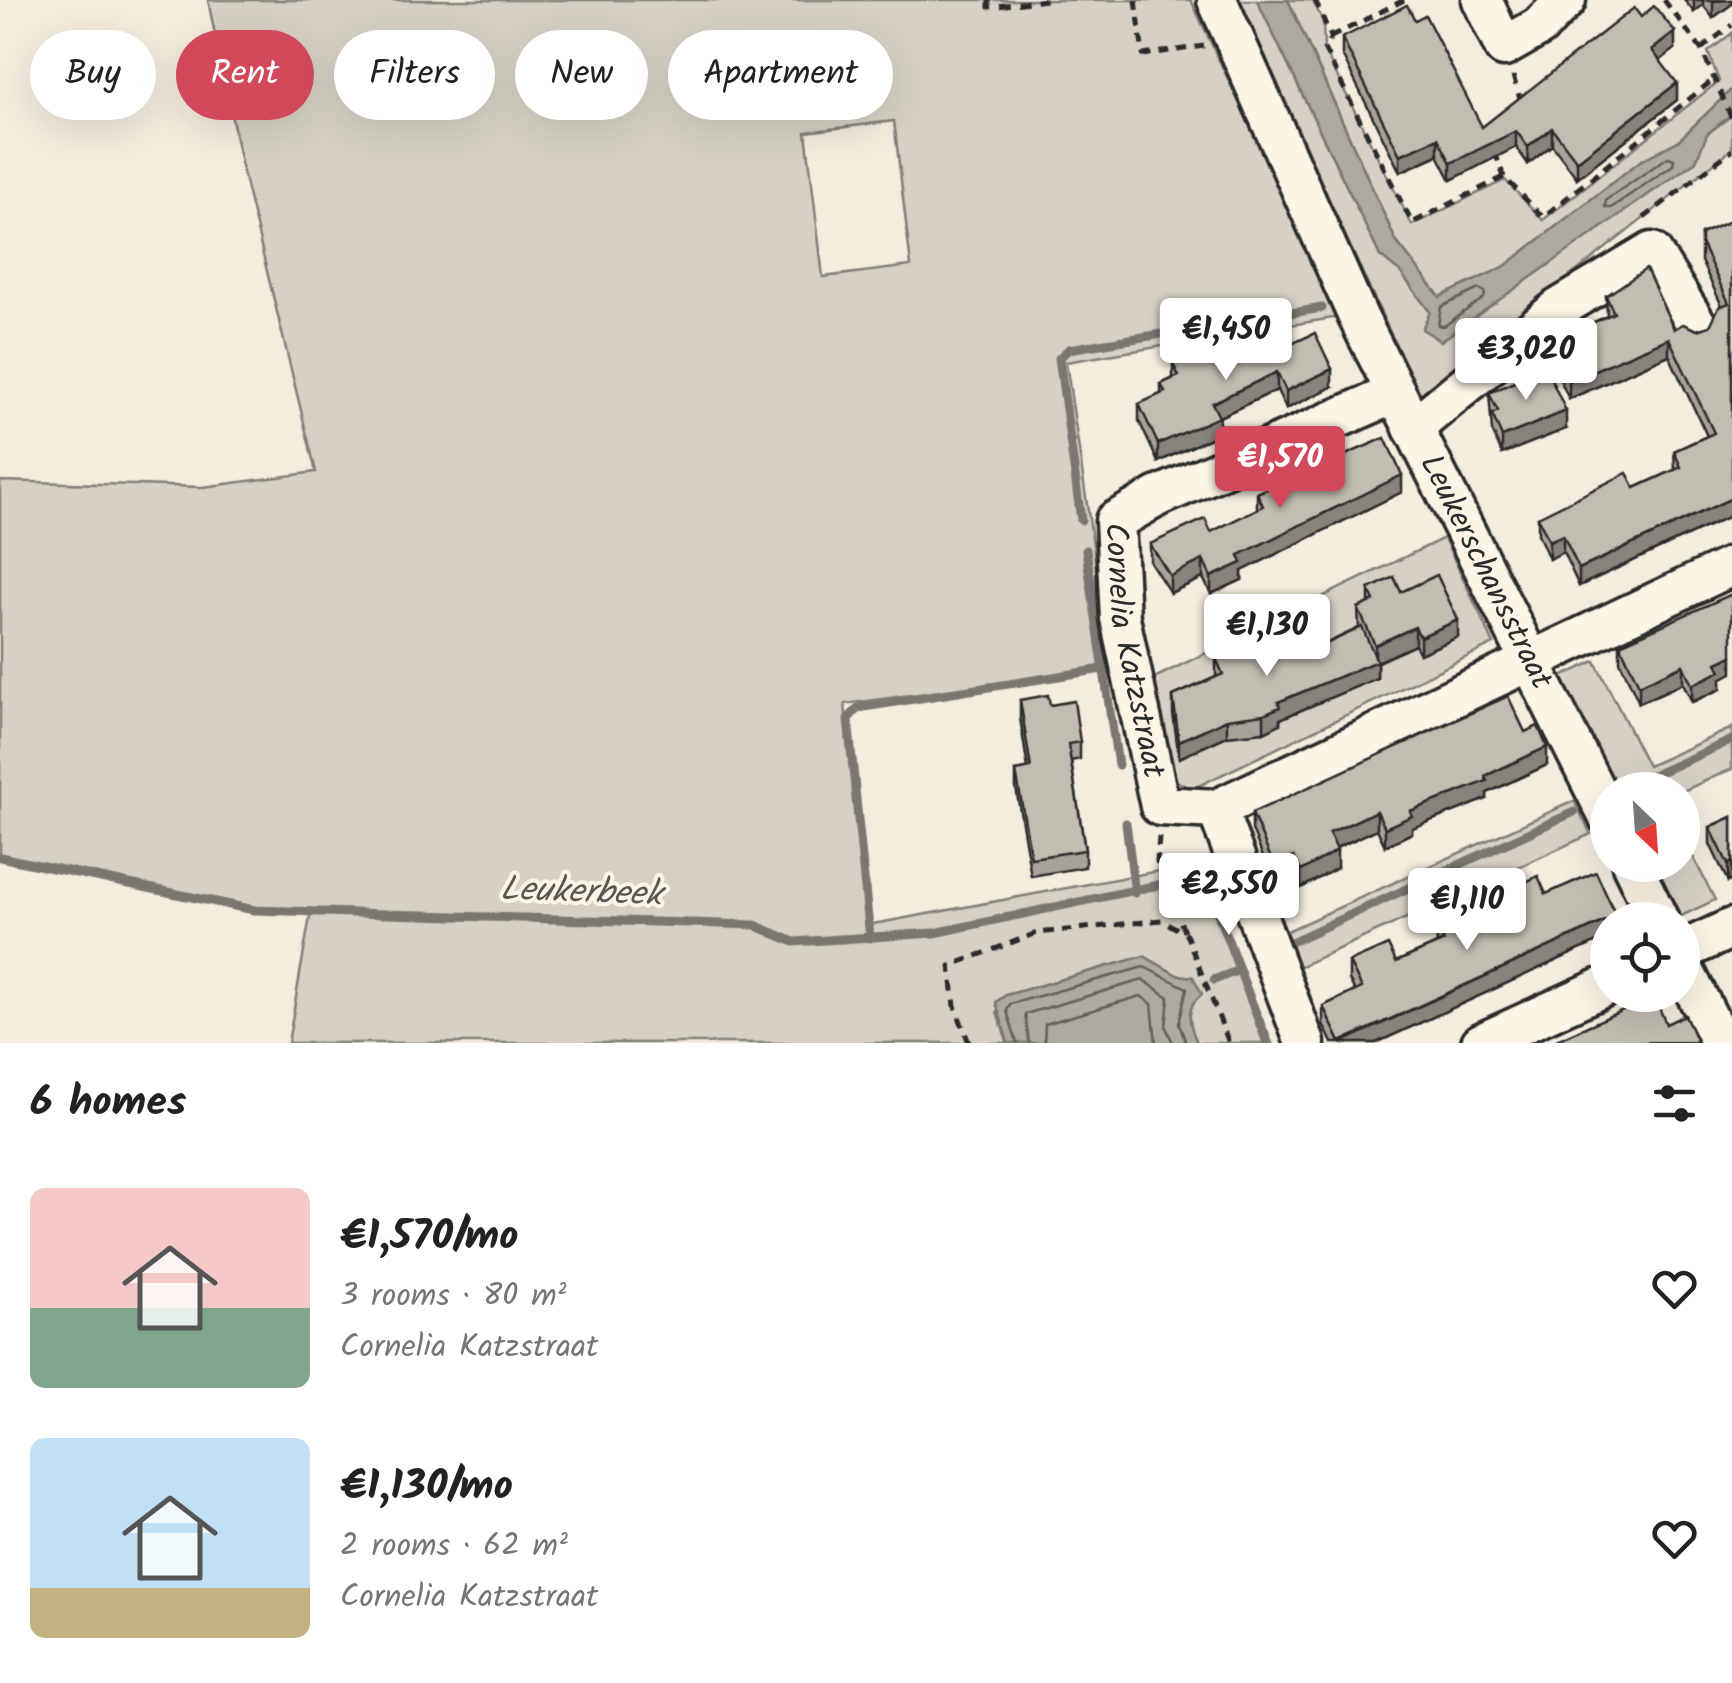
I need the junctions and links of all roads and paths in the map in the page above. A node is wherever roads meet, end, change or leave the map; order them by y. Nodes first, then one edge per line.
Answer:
1 (989, 0) edge
2 (1046, 0) edge
3 (1136, 0) edge
4 (1217, 0) edge
5 (1315, 0) edge
6 (1404, 0) edge
7 (1482, 0) edge
8 (1566, 0) edge
9 (1664, 0) edge
10 (1732, 25) edge
11 (1332, 37) junction
12 (1235, 42) junction
13 (1504, 47) junction
14 (1701, 49) junction
15 (1714, 78) junction
16 (1510, 110) edge
17 (1732, 119) edge
18 (1494, 148) edge
19 (1504, 177) junction
20 (1696, 326) edge
21 (1396, 393) junction
22 (1413, 428) junction
23 (1732, 566) edge
24 (1529, 660) junction
25 (1590, 780) edge
26 (1217, 809) junction
27 (1158, 862) dead end
28 (1732, 928) edge
29 (1186, 934) junction
30 (1700, 943) edge
31 (1590, 993) edge
32 (1700, 1002) edge
33 (968, 1043) edge
34 (1229, 1043) edge
35 (1305, 1043) edge
36 (1480, 1043) edge
37 (1721, 1043) edge

1 - 2 path
3 - 12 path
4 - 12 street, Leukerschansstraat
5 - 11 path
6 - 11 path
7 - 13 street
8 - 13 street
9 - 14 path
10 - 14 path
11 - 19 path
12 - 21 street, Leukerschansstraat
13 - 16 path
14 - 15 path
15 - 17 path
15 - 19 path
18 - 19 path
20 - 22 street
21 - 22 street, Leukerschansstraat
21 - 26 street, Cornelia Katzstraat
22 - 24 street, Leukerschansstraat
23 - 24 street, Cornelia Katzstraat
24 - 25 street, Leukerschansstraat
24 - 26 street, Cornelia Katzstraat
26 - 35 street
27 - 29 path
28 - 30 street
29 - 33 path
29 - 34 path
31 - 36 street
32 - 37 street

